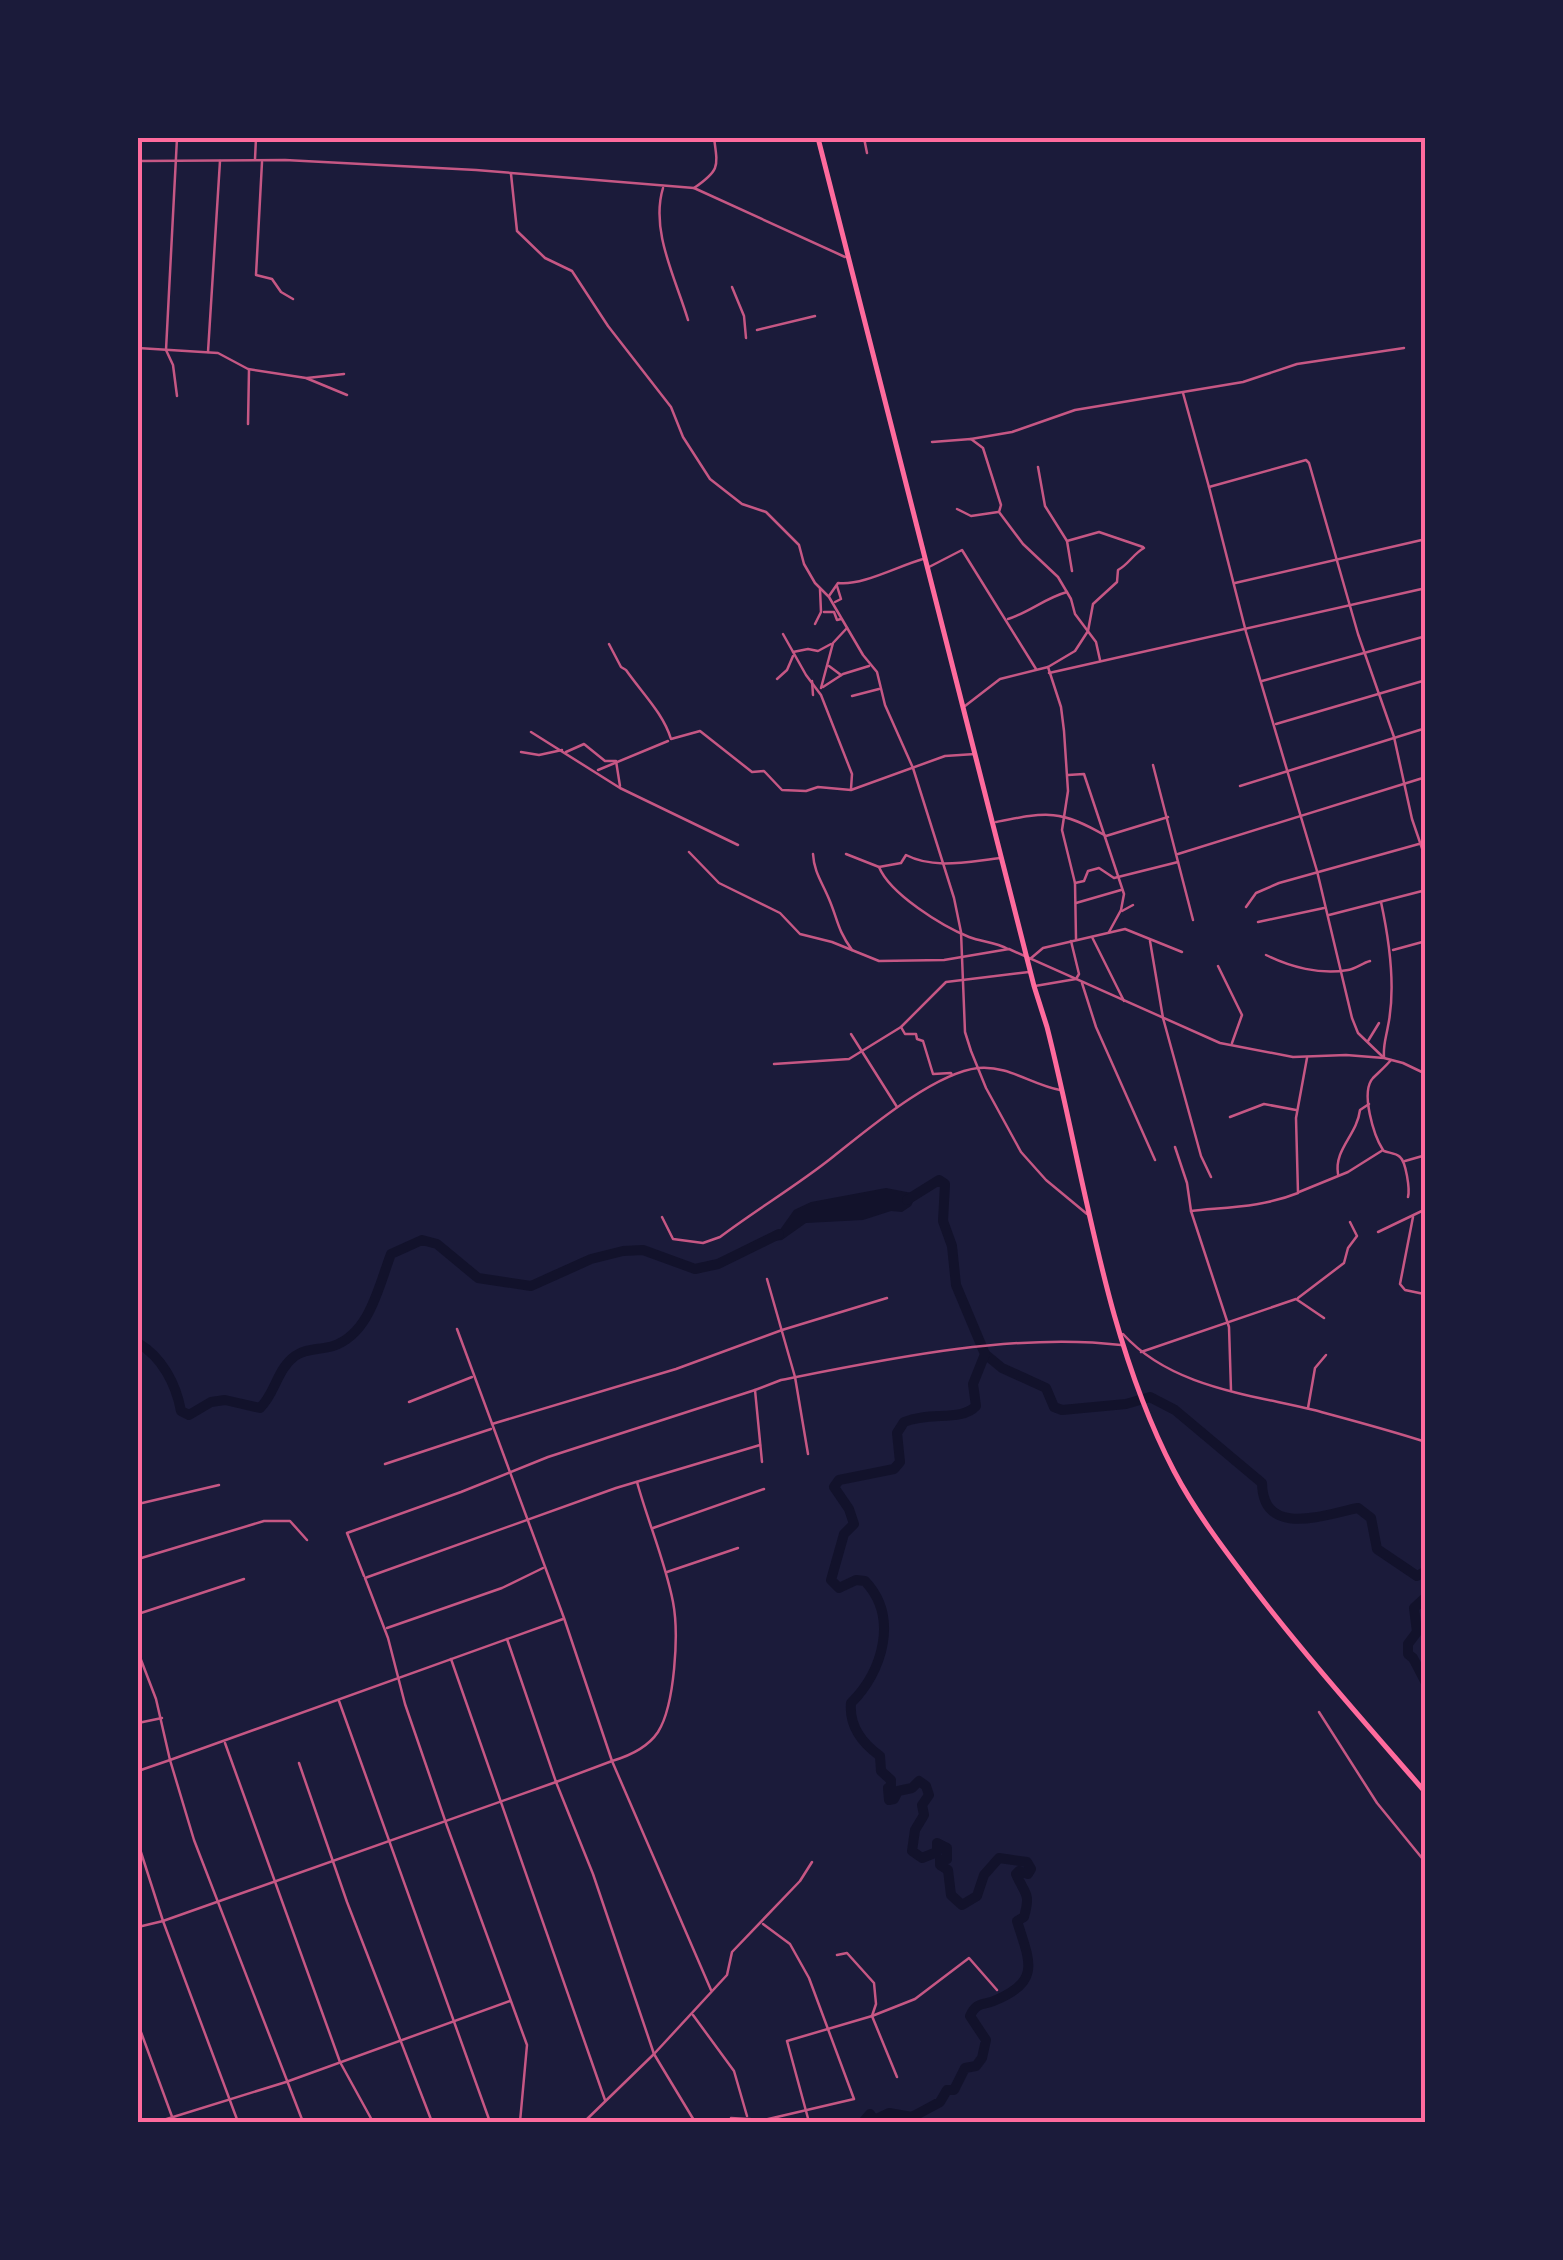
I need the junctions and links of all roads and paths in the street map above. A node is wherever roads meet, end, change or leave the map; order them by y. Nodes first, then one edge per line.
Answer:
1 (138, 138) edge
2 (177, 138) edge
3 (256, 138) edge
4 (714, 138) edge
5 (818, 138) edge
6 (864, 138) edge
7 (866, 153) dead end
8 (138, 154) edge
9 (220, 160) junction
10 (254, 160) junction
11 (262, 160) junction
12 (138, 161) edge
13 (174, 161) junction
14 (511, 174) junction
15 (664, 186) junction
16 (694, 188) junction
17 (847, 258) junction
18 (732, 287) dead end
19 (293, 299) dead end
20 (815, 316) dead end
21 (688, 320) dead end
22 (757, 330) dead end
23 (746, 338) dead end
24 (138, 348) edge
25 (1404, 348) dead end
26 (166, 350) junction
27 (208, 354) junction
28 (248, 369) junction
29 (344, 374) dead end
30 (306, 378) junction
31 (1183, 393) junction
32 (347, 395) dead end
33 (177, 396) dead end
34 (248, 424) dead end
35 (972, 439) junction
36 (932, 442) dead end
37 (1038, 466) dead end
38 (1210, 486) junction
39 (957, 509) dead end
40 (999, 512) junction
41 (1426, 539) edge
42 (1067, 541) junction
43 (925, 558) junction
44 (1337, 562) junction
45 (927, 567) junction
46 (1072, 570) dead end
47 (1234, 583) junction
48 (836, 584) junction
49 (820, 588) junction
50 (1426, 588) edge
51 (1067, 592) junction
52 (829, 597) junction
53 (833, 603) junction
54 (1351, 604) junction
55 (822, 612) junction
56 (842, 619) junction
57 (1006, 619) junction
58 (814, 624) dead end
59 (1245, 627) junction
60 (847, 628) junction
61 (1088, 631) junction
62 (783, 634) dead end
63 (1426, 636) edge
64 (832, 643) junction
65 (609, 644) dead end
66 (1366, 652) junction
67 (793, 654) junction
68 (1100, 662) junction
69 (871, 665) junction
70 (829, 666) junction
71 (1048, 667) junction
72 (1036, 670) junction
73 (1049, 673) junction
74 (842, 674) junction
75 (777, 679) dead end
76 (812, 680) junction
77 (1426, 680) edge
78 (1261, 682) junction
79 (880, 689) junction
80 (821, 690) junction
81 (812, 695) dead end
82 (852, 696) dead end
83 (1378, 696) junction
84 (818, 704) dead end
85 (964, 707) junction
86 (1274, 725) junction
87 (1426, 728) edge
88 (531, 732) dead end
89 (1394, 737) junction
90 (671, 739) junction
91 (564, 751) junction
92 (520, 752) dead end
93 (977, 754) junction
94 (616, 761) junction
95 (1153, 765) dead end
96 (913, 768) junction
97 (1288, 769) junction
98 (596, 770) junction
99 (1066, 775) junction
100 (1426, 778) edge
101 (1240, 786) dead end
102 (1404, 786) junction
103 (620, 788) junction
104 (851, 790) junction
105 (1062, 814) junction
106 (1302, 816) junction
107 (1168, 817) junction
108 (994, 822) junction
109 (1106, 836) junction
110 (1423, 842) edge
111 (738, 845) dead end
112 (689, 852) dead end
113 (813, 854) dead end
114 (846, 854) dead end
115 (1178, 854) junction
116 (1003, 858) junction
117 (1426, 860) edge
118 (1180, 862) junction
119 (943, 864) junction
120 (879, 867) junction
121 (1317, 871) junction
122 (1119, 877) junction
123 (1075, 882) junction
124 (1123, 890) junction
125 (1426, 890) edge
126 (1380, 902) junction
127 (1075, 903) junction
128 (1134, 905) dead end
129 (1246, 907) dead end
130 (1326, 908) junction
131 (1120, 912) junction
132 (1327, 916) junction
133 (1193, 920) dead end
134 (1258, 922) dead end
135 (960, 932) junction
136 (1109, 932) junction
137 (1091, 936) junction
138 (1073, 940) junction
139 (1150, 941) junction
140 (1426, 941) edge
141 (1009, 950) junction
142 (1391, 950) junction
143 (853, 951) junction
144 (1182, 952) dead end
145 (1266, 955) dead end
146 (961, 958) junction
147 (1029, 960) junction
148 (1370, 961) dead end
149 (1218, 966) dead end
150 (1341, 971) junction
151 (1030, 972) junction
152 (961, 979) junction
153 (1079, 980) junction
154 (1034, 986) junction
155 (1124, 1000) junction
156 (1163, 1018) junction
157 (1379, 1023) dead end
158 (901, 1027) junction
159 (852, 1034) dead end
160 (1367, 1043) junction
161 (1232, 1044) junction
162 (863, 1050) junction
163 (1307, 1057) junction
164 (1384, 1058) junction
165 (1391, 1060) junction
166 (774, 1064) dead end
167 (978, 1068) junction
168 (1426, 1074) edge
169 (953, 1077) junction
170 (1061, 1090) junction
171 (1370, 1104) junction
172 (898, 1108) junction
173 (1298, 1111) junction
174 (1230, 1117) dead end
175 (1175, 1146) dead end
176 (1383, 1150) junction
177 (1426, 1156) edge
178 (1155, 1160) dead end
179 (1403, 1161) junction
180 (1338, 1176) junction
181 (1211, 1177) dead end
182 (1298, 1192) junction
183 (1408, 1197) dead end
184 (1426, 1209) edge
185 (1191, 1212) junction
186 (1413, 1216) junction
187 (662, 1217) dead end
188 (1092, 1218) junction
189 (1350, 1222) dead end
190 (1378, 1232) dead end
191 (767, 1279) dead end
192 (1207, 1287) dead end
193 (1215, 1288) junction
194 (887, 1298) dead end
195 (1296, 1299) junction
196 (1426, 1299) edge
197 (1324, 1318) dead end
198 (1228, 1324) junction
199 (457, 1329) dead end
200 (782, 1330) junction
201 (1119, 1330) junction
202 (1426, 1339) edge
203 (1423, 1345) edge
204 (1124, 1346) junction
205 (1140, 1353) junction
206 (1326, 1355) dead end
207 (474, 1376) junction
208 (795, 1377) junction
209 (755, 1390) junction
210 (1230, 1392) junction
211 (409, 1402) dead end
212 (1308, 1409) junction
213 (492, 1426) junction
214 (1426, 1442) edge
215 (760, 1445) junction
216 (808, 1454) dead end
217 (762, 1462) dead end
218 (385, 1464) dead end
219 (509, 1474) junction
220 (637, 1482) junction
221 (220, 1485) dead end
222 (764, 1489) dead end
223 (138, 1504) edge
224 (528, 1522) junction
225 (652, 1528) junction
226 (307, 1540) dead end
227 (738, 1548) dead end
228 (138, 1559) edge
229 (544, 1568) junction
230 (666, 1573) junction
231 (365, 1578) junction
232 (244, 1579) dead end
233 (138, 1614) edge
234 (564, 1618) junction
235 (384, 1629) junction
236 (508, 1638) junction
237 (138, 1652) edge
238 (452, 1659) junction
239 (144, 1666) junction
240 (138, 1668) edge
241 (397, 1678) junction
242 (338, 1701) junction
243 (1319, 1712) dead end
244 (160, 1718) junction
245 (138, 1723) edge
246 (224, 1742) junction
247 (170, 1760) junction
248 (612, 1761) junction
249 (299, 1763) dead end
250 (138, 1771) edge
251 (556, 1782) junction
252 (1426, 1793) edge
253 (503, 1802) junction
254 (446, 1822) junction
255 (390, 1841) junction
256 (138, 1843) edge
257 (334, 1861) junction
258 (812, 1862) dead end
259 (1426, 1863) edge
260 (276, 1881) junction
261 (220, 1901) junction
262 (163, 1921) junction
263 (761, 1922) junction
264 (138, 1926) edge
265 (837, 1956) dead end
266 (711, 1990) junction
267 (997, 1990) dead end
268 (511, 2000) junction
269 (691, 2013) junction
270 (872, 2016) junction
271 (452, 2021) junction
272 (138, 2024) edge
273 (825, 2028) junction
274 (399, 2039) junction
275 (654, 2054) junction
276 (340, 2062) junction
277 (897, 2077) dead end
278 (286, 2082) junction
279 (605, 2100) junction
280 (230, 2101) junction
281 (806, 2112) junction
282 (590, 2118) junction
283 (731, 2118) dead end
284 (748, 2118) junction
285 (173, 2120) edge
286 (156, 2122) edge
287 (238, 2122) edge
288 (303, 2122) edge
289 (373, 2122) edge
290 (432, 2122) edge
291 (490, 2122) edge
292 (520, 2122) edge
293 (584, 2122) edge
294 (593, 2122) edge
295 (695, 2122) edge
296 (809, 2122) edge

1 - 8 street
2 - 13 street
3 - 10 street
4 - 16 street
5 - 17 highway
6 - 7 street
9 - 10 street
9 - 13 street
9 - 27 street
10 - 11 street
11 - 14 street
11 - 19 street
12 - 13 street
13 - 26 street
14 - 15 street
14 - 49 street
15 - 16 street
15 - 21 street
16 - 17 street
17 - 43 highway
18 - 23 street
20 - 22 street
24 - 26 street
25 - 31 street
26 - 27 street
26 - 33 street
27 - 28 street
28 - 30 street
28 - 34 street
29 - 30 street
30 - 32 street
31 - 35 street
31 - 38 street
35 - 36 street
35 - 40 street
37 - 42 street
38 - 44 street
38 - 47 street
39 - 40 street
40 - 51 street
41 - 44 street
42 - 46 street
42 - 61 street
43 - 45 highway
43 - 48 street
44 - 47 street
44 - 54 street
45 - 57 street
45 - 85 highway
47 - 59 street
48 - 52 street
48 - 53 street
49 - 52 street
49 - 55 street
50 - 54 street
51 - 57 street
51 - 61 street
52 - 53 street
53 - 56 street
54 - 59 street
54 - 66 street
55 - 56 street
55 - 58 street
56 - 60 street
57 - 72 street
59 - 68 street
59 - 78 street
60 - 64 street
60 - 69 street
61 - 68 street
61 - 71 street
62 - 67 street
63 - 66 street
64 - 67 street
64 - 70 street
65 - 90 street
66 - 78 street
66 - 83 street
67 - 75 street
67 - 76 street
68 - 73 street
69 - 74 street
69 - 79 street
70 - 74 street
70 - 80 street
71 - 72 street
71 - 73 street
72 - 85 street
73 - 99 street
74 - 80 street
76 - 80 street
76 - 81 street
77 - 83 street
78 - 86 street
79 - 82 street
79 - 96 street
80 - 84 street
80 - 104 street
83 - 86 street
83 - 89 street
85 - 93 highway
86 - 97 street
87 - 89 street
88 - 91 street
89 - 97 street
89 - 102 street
90 - 94 street
90 - 104 street
91 - 92 street
91 - 94 street
91 - 98 street
93 - 96 street
93 - 108 highway
94 - 98 street
94 - 103 street
95 - 107 street
96 - 104 street
96 - 119 street
97 - 101 street
97 - 106 street
98 - 103 street
99 - 105 street
99 - 109 street
100 - 102 street
102 - 106 street
102 - 110 street
103 - 111 street
105 - 108 street
105 - 109 street
105 - 123 street
106 - 115 street
106 - 121 street
107 - 109 street
107 - 115 street
108 - 116 highway
109 - 122 street
110 - 117 street
110 - 121 street
112 - 143 street
113 - 143 street
114 - 120 street
115 - 118 street
116 - 119 street
116 - 147 highway
118 - 122 street
118 - 133 street
119 - 120 street
119 - 135 street
120 - 135 street
121 - 129 street
121 - 130 street
122 - 123 street
122 - 124 street
123 - 127 street
124 - 127 street
124 - 131 street
125 - 126 street
126 - 132 street
126 - 142 street
127 - 138 street
128 - 131 street
130 - 132 street
130 - 134 street
131 - 136 street
132 - 150 street
135 - 141 street
135 - 146 street
136 - 137 street
136 - 139 street
137 - 138 street
137 - 155 street
138 - 147 street
138 - 153 street
139 - 144 street
139 - 156 street
140 - 142 street
141 - 146 street
141 - 147 street
142 - 164 street
143 - 146 street
145 - 150 street
146 - 152 street
147 - 151 highway
147 - 153 street
148 - 150 street
149 - 161 street
150 - 160 street
151 - 152 street
151 - 154 highway
152 - 158 street
152 - 167 street
153 - 154 street
153 - 155 street
153 - 178 street
154 - 170 highway
155 - 156 street
156 - 161 street
156 - 181 street
157 - 160 street
158 - 162 street
158 - 169 street
159 - 162 street
160 - 164 street
161 - 163 street
162 - 166 street
162 - 172 street
163 - 164 street
163 - 173 street
164 - 165 street
165 - 168 street
165 - 171 street
167 - 169 street
167 - 170 street
167 - 188 street
169 - 172 street
170 - 188 highway
171 - 176 street
171 - 180 street
172 - 187 street
173 - 174 street
173 - 182 street
175 - 185 street
176 - 179 street
176 - 180 street
177 - 179 street
179 - 183 street
180 - 182 street
182 - 185 street
184 - 186 street
185 - 193 street
186 - 190 street
186 - 196 street
188 - 201 highway
189 - 195 street
191 - 200 street
192 - 193 street
193 - 198 street
194 - 200 street
195 - 197 street
195 - 198 street
198 - 205 street
198 - 210 street
199 - 207 street
200 - 208 street
200 - 213 street
201 - 204 highway
201 - 205 street
202 - 203 street
204 - 208 street
204 - 252 highway
205 - 210 street
206 - 212 street
207 - 211 street
207 - 213 street
208 - 209 street
208 - 216 street
209 - 215 street
209 - 219 street
210 - 212 street
212 - 214 street
213 - 218 street
213 - 219 street
215 - 217 street
215 - 220 street
219 - 224 street
219 - 231 street
220 - 224 street
220 - 225 street
221 - 223 street
222 - 225 street
224 - 229 street
224 - 231 street
225 - 230 street
226 - 228 street
227 - 230 street
229 - 234 street
229 - 235 street
230 - 248 street
231 - 235 street
232 - 233 street
234 - 236 street
234 - 248 street
235 - 241 street
236 - 238 street
236 - 251 street
237 - 239 street
238 - 241 street
238 - 253 street
239 - 240 street
239 - 244 street
241 - 242 street
241 - 254 street
242 - 246 street
242 - 255 street
243 - 259 street
244 - 245 street
244 - 247 street
246 - 247 street
246 - 260 street
247 - 250 street
247 - 261 street
248 - 251 street
248 - 266 street
249 - 257 street
251 - 253 street
251 - 275 street
253 - 254 street
253 - 279 street
254 - 255 street
254 - 268 street
255 - 257 street
255 - 271 street
256 - 262 street
257 - 260 street
257 - 274 street
258 - 263 street
260 - 261 street
260 - 276 street
261 - 262 street
261 - 278 street
262 - 264 street
262 - 280 street
263 - 266 street
263 - 273 street
265 - 270 street
266 - 269 street
267 - 270 street
268 - 271 street
268 - 292 street
269 - 275 street
269 - 284 street
270 - 273 street
270 - 277 street
271 - 274 street
271 - 291 street
272 - 285 street
273 - 281 street
273 - 281 street
274 - 276 street
274 - 290 street
275 - 279 street
275 - 295 street
276 - 278 street
276 - 289 street
278 - 280 street
278 - 288 street
279 - 282 street
280 - 285 street
280 - 287 street
281 - 284 street
281 - 296 street
282 - 293 street
282 - 294 street
283 - 284 street
285 - 286 street

